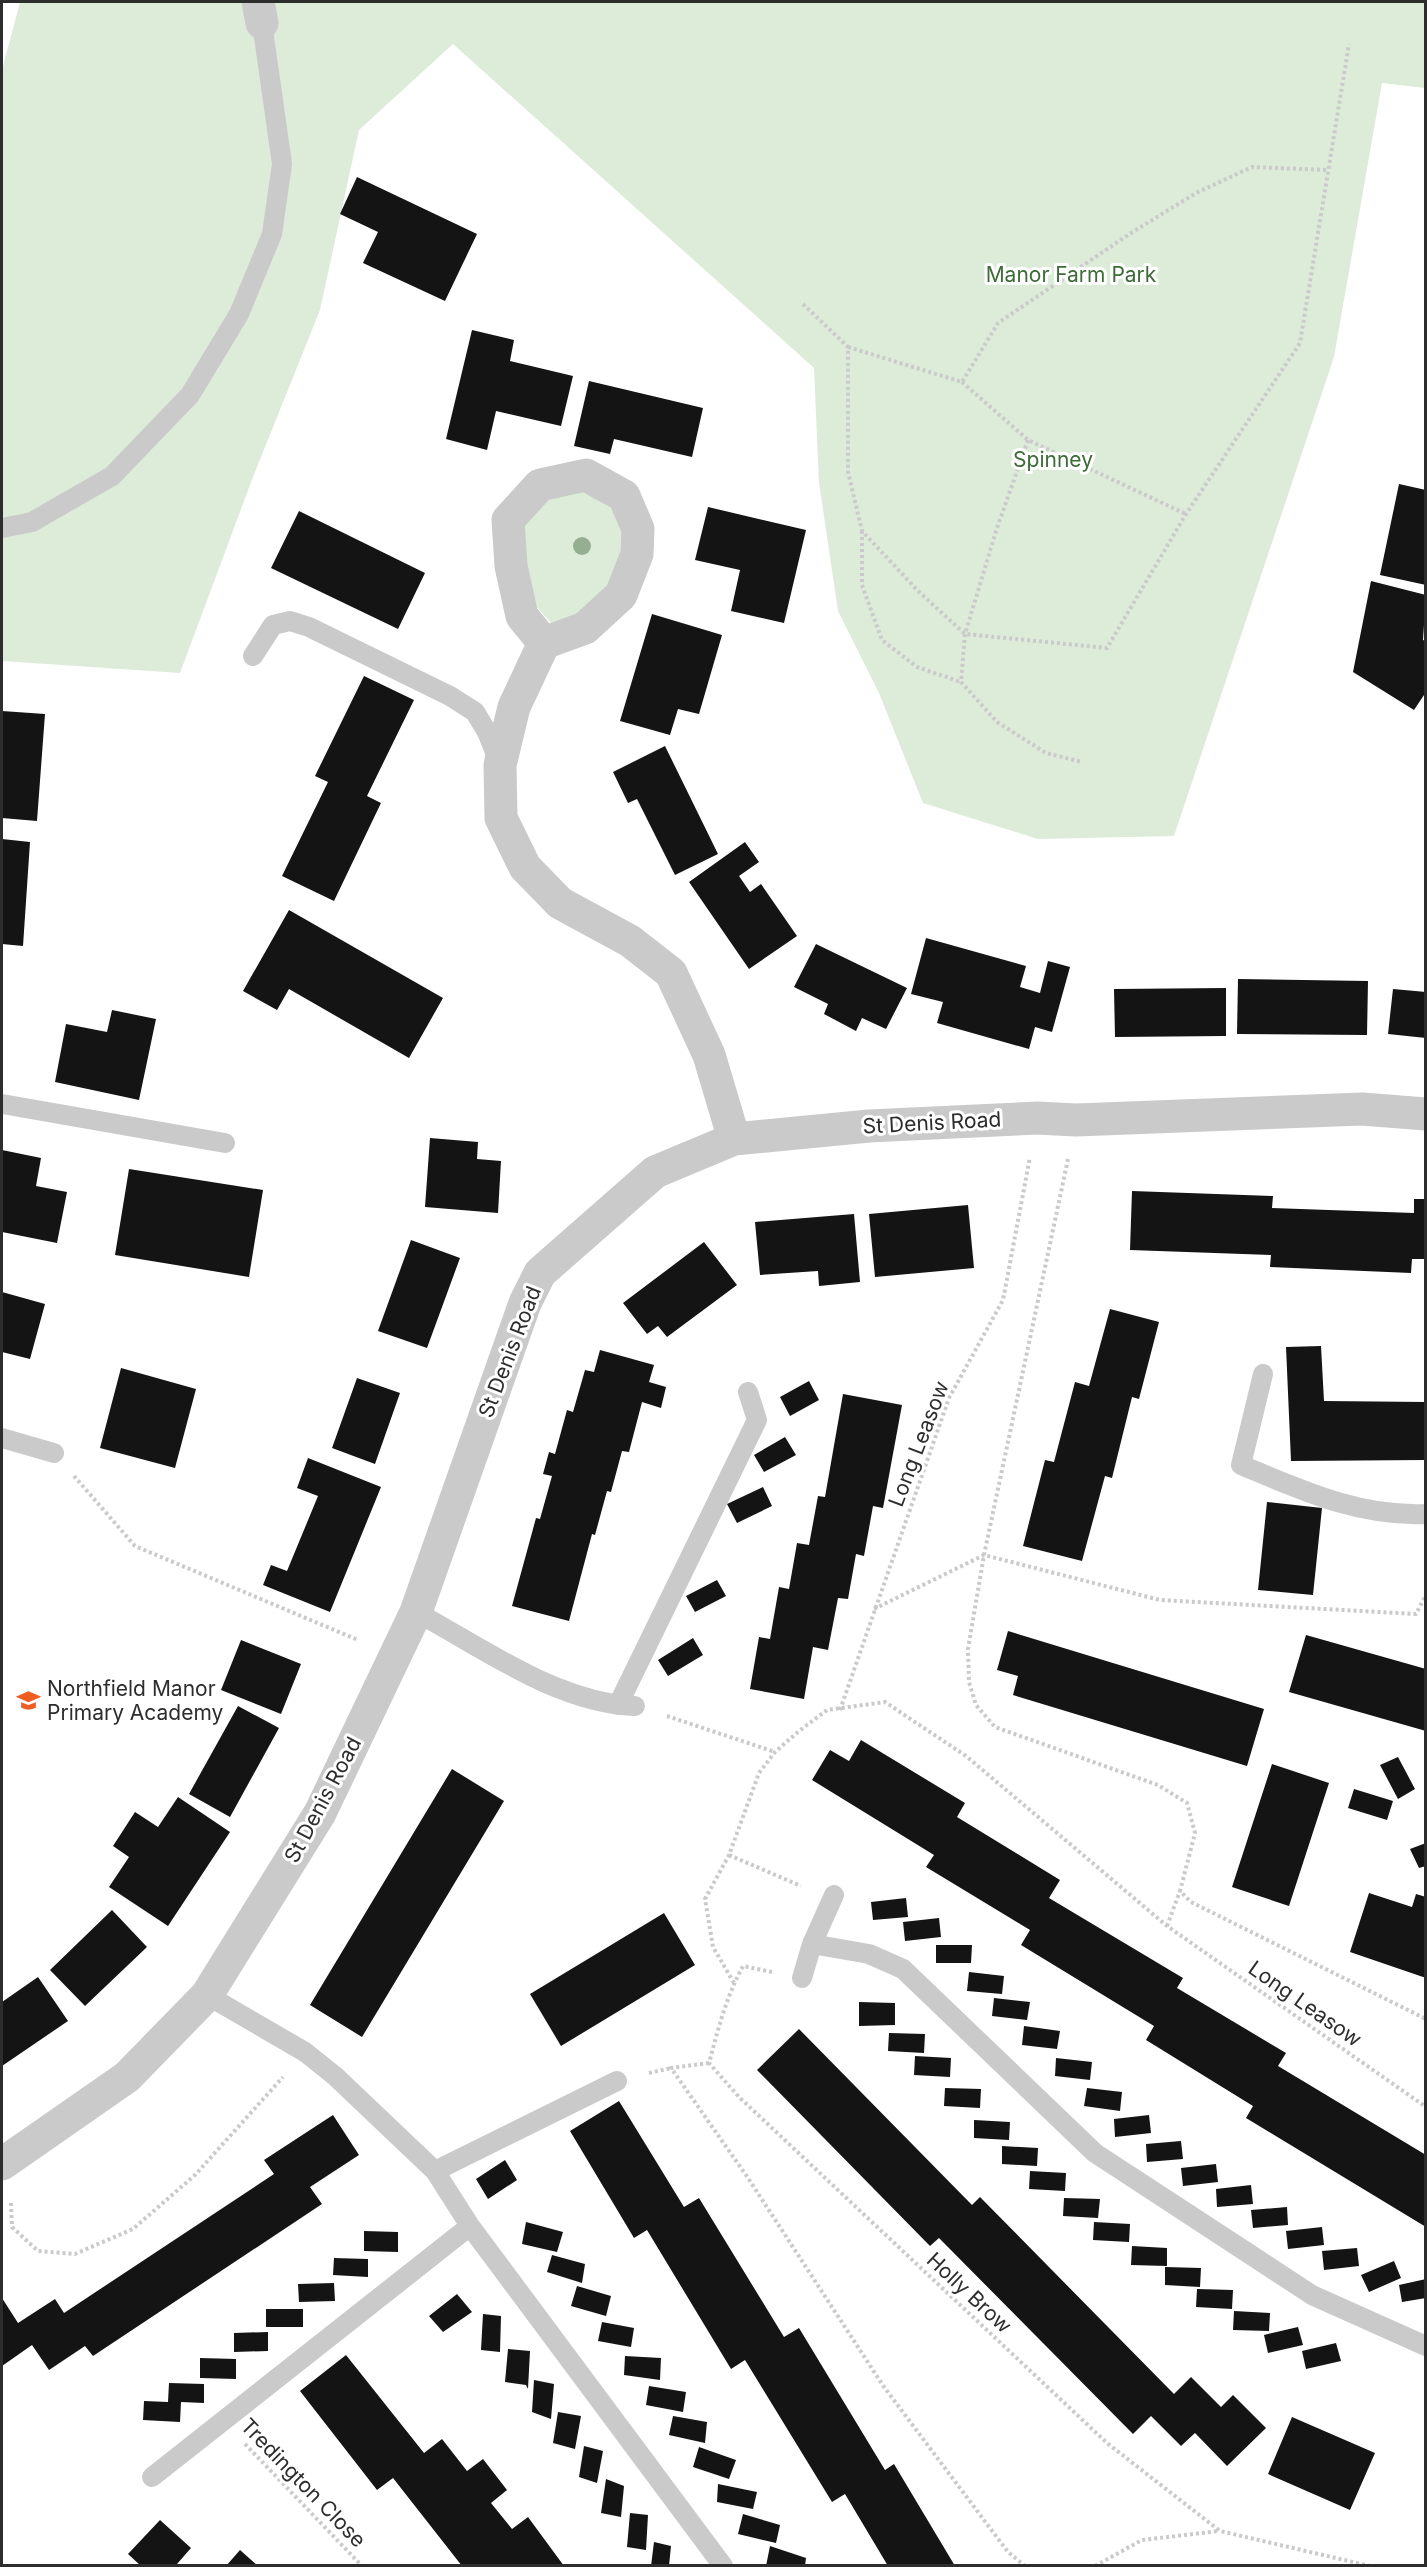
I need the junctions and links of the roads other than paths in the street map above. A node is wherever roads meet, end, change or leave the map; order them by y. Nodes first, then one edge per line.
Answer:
1 (260, 12) edge
2 (2, 528) edge
3 (544, 643) junction
4 (253, 656) dead end
5 (500, 765) junction
6 (2, 1104) edge
7 (1425, 1114) edge
8 (734, 1139) junction
9 (225, 1143) dead end
10 (1263, 1374) dead end
11 (748, 1392) dead end
12 (2, 1438) edge
13 (54, 1453) road end
14 (1425, 1514) edge
15 (416, 1612) junction
16 (834, 1895) road end
17 (812, 1944) junction
18 (802, 1978) road end
19 (207, 1995) junction
20 (617, 2081) dead end
21 (5, 2162) edge
22 (435, 2171) junction
23 (470, 2226) junction
24 (1425, 2346) edge
25 (152, 2477) dead end
26 (723, 2565) edge

1 - 2 lane
3 - 3 street
3 - 5 street
4 - 5 lane
5 - 8 street
6 - 9 lane
7 - 8 street, St Denis Road
8 - 15 street, St Denis Road
10 - 14 lane
11 - 15 lane
12 - 13 lane
15 - 19 street, St Denis Road
16 - 17 lane
17 - 18 lane
17 - 24 lane
19 - 21 street, St Denis Road
19 - 22 lane
20 - 22 lane
22 - 23 lane
23 - 25 lane
23 - 26 lane

